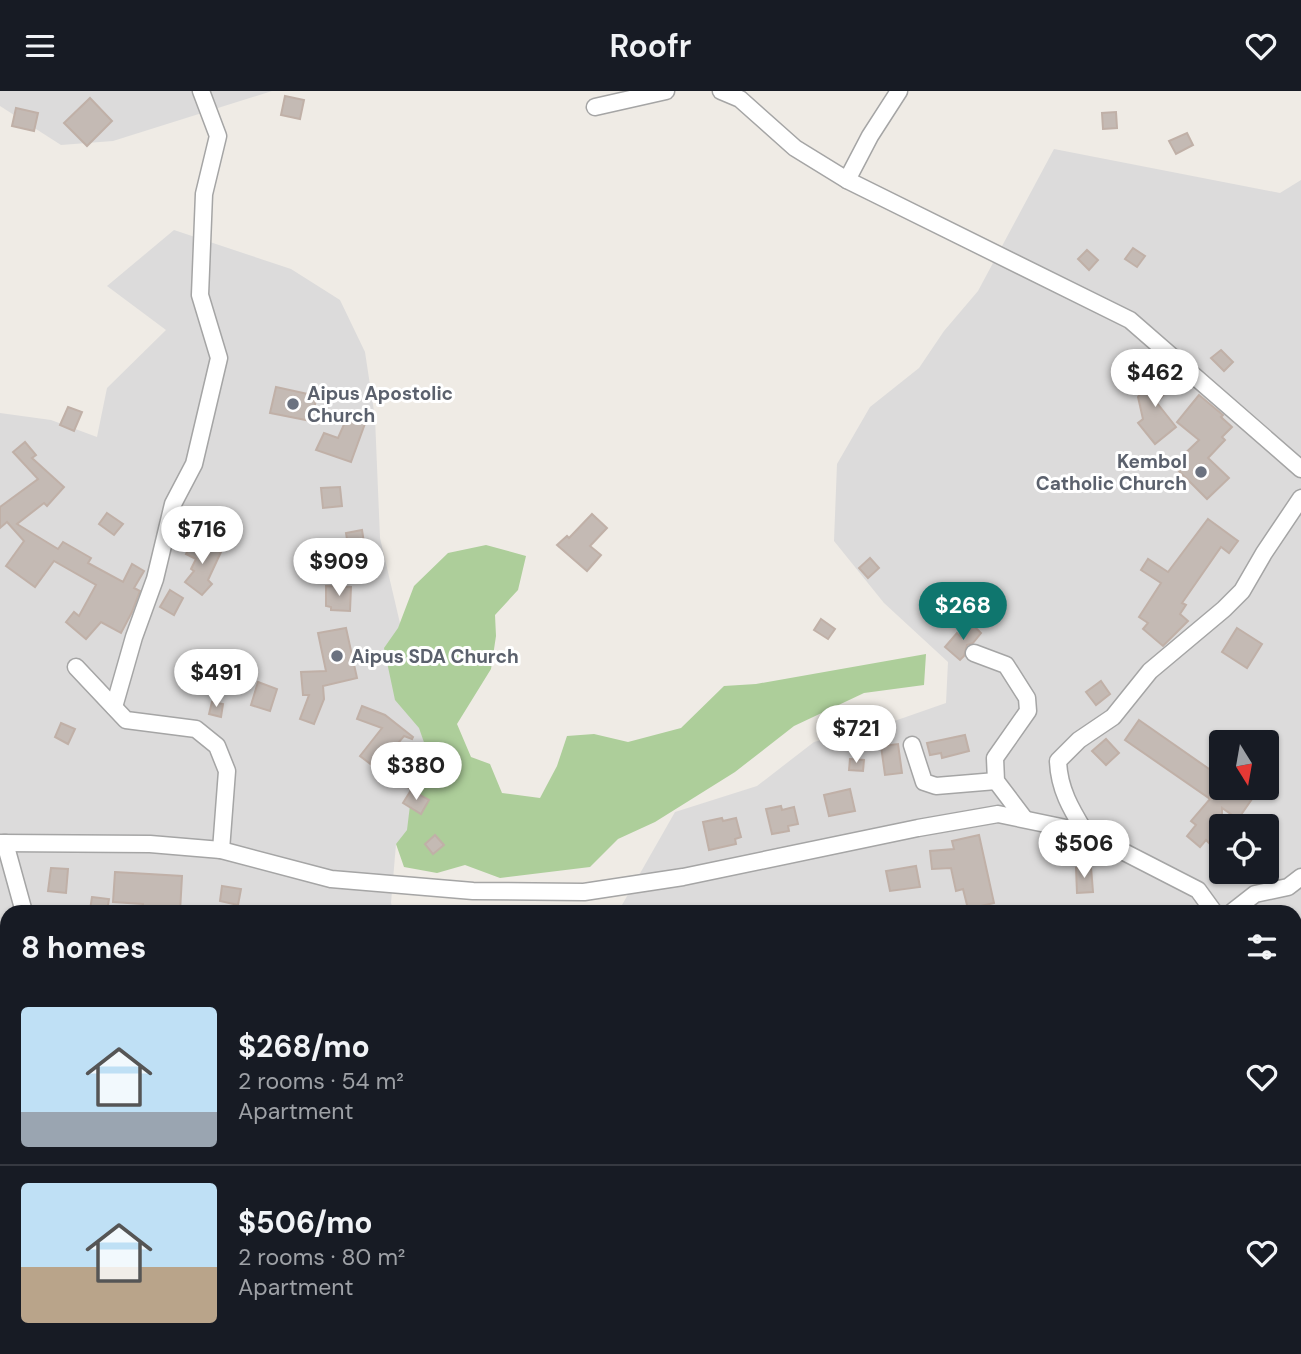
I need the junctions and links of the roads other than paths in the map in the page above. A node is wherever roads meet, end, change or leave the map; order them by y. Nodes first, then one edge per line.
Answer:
1 (201, 91) edge
2 (666, 91) edge
3 (721, 91) edge
4 (899, 91) edge
5 (595, 107) dead end
6 (847, 180) junction
7 (1301, 469) edge
8 (1301, 498) edge
9 (974, 653) dead end
10 (76, 667) dead end
11 (114, 707) junction
12 (912, 745) dead end
13 (996, 781) junction
14 (1024, 818) junction
15 (1085, 832) junction
16 (3, 843) edge
17 (221, 850) junction
18 (1301, 877) edge
19 (22, 905) edge
20 (1209, 905) edge
21 (1241, 905) edge

1 - 11 street
2 - 5 street
3 - 6 street
4 - 6 street
6 - 7 street
8 - 15 street
9 - 13 street
10 - 11 street
11 - 17 street
12 - 13 street
13 - 14 street
14 - 15 street
14 - 17 street
15 - 20 street
16 - 17 street
16 - 19 street
18 - 21 street

